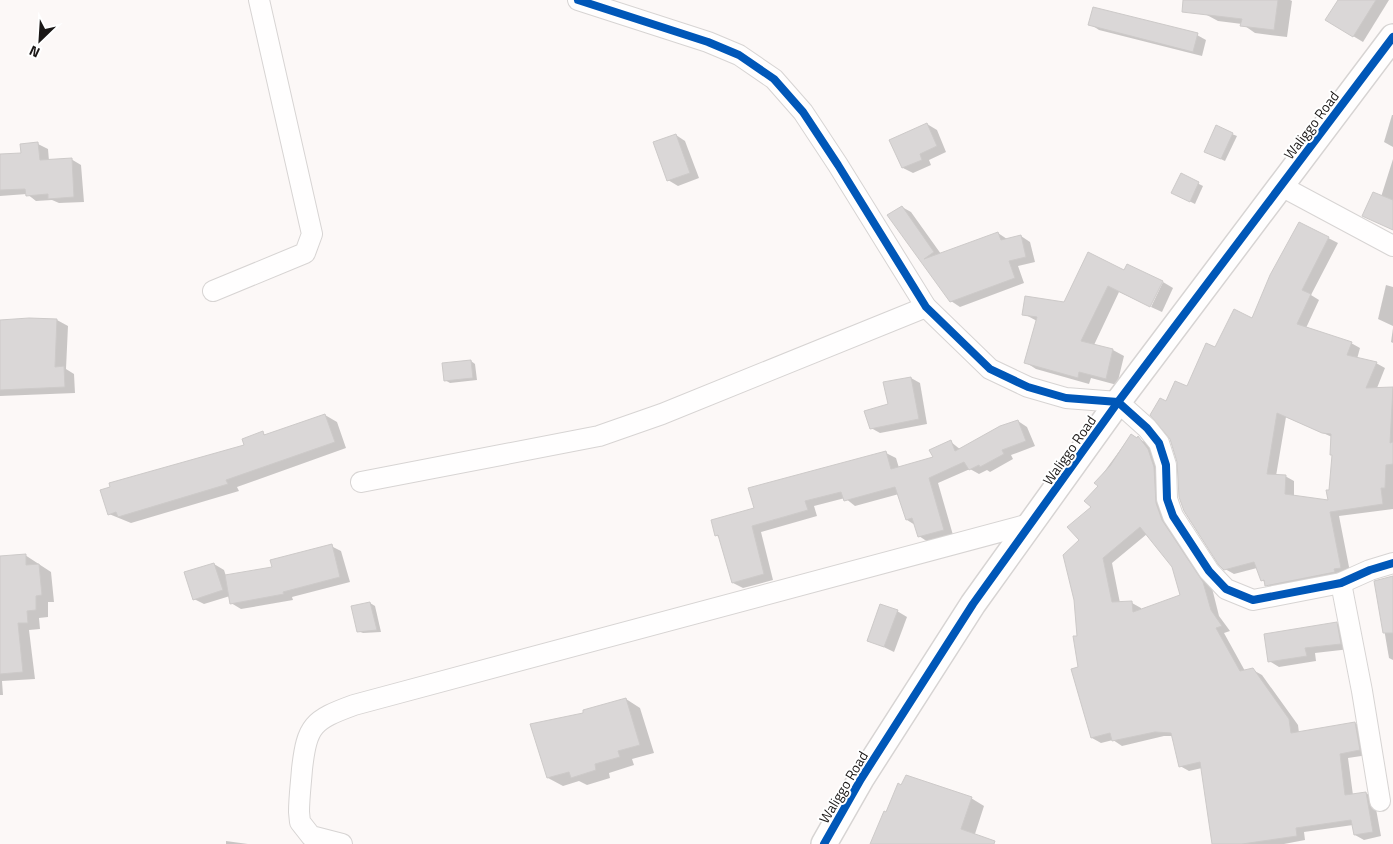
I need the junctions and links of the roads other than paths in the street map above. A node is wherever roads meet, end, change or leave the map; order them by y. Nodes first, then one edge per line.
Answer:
1 (259, 0) edge
2 (578, 0) edge
3 (1393, 37) edge
4 (1280, 186) junction
5 (1393, 246) edge
6 (213, 291) dead end
7 (926, 307) junction
8 (1118, 402) junction
9 (361, 482) dead end
10 (1033, 523) junction
11 (1393, 563) edge
12 (1341, 583) junction
13 (1380, 801) dead end
14 (342, 844) edge
15 (824, 844) edge

1 - 6 street
2 - 7 street
3 - 4 street, Waliggo Road
4 - 5 street
4 - 8 street, Waliggo Road
7 - 8 street
7 - 9 street
8 - 10 street, Waliggo Road
8 - 12 street
10 - 14 street
10 - 15 street, Waliggo Road
11 - 12 street
12 - 13 street

